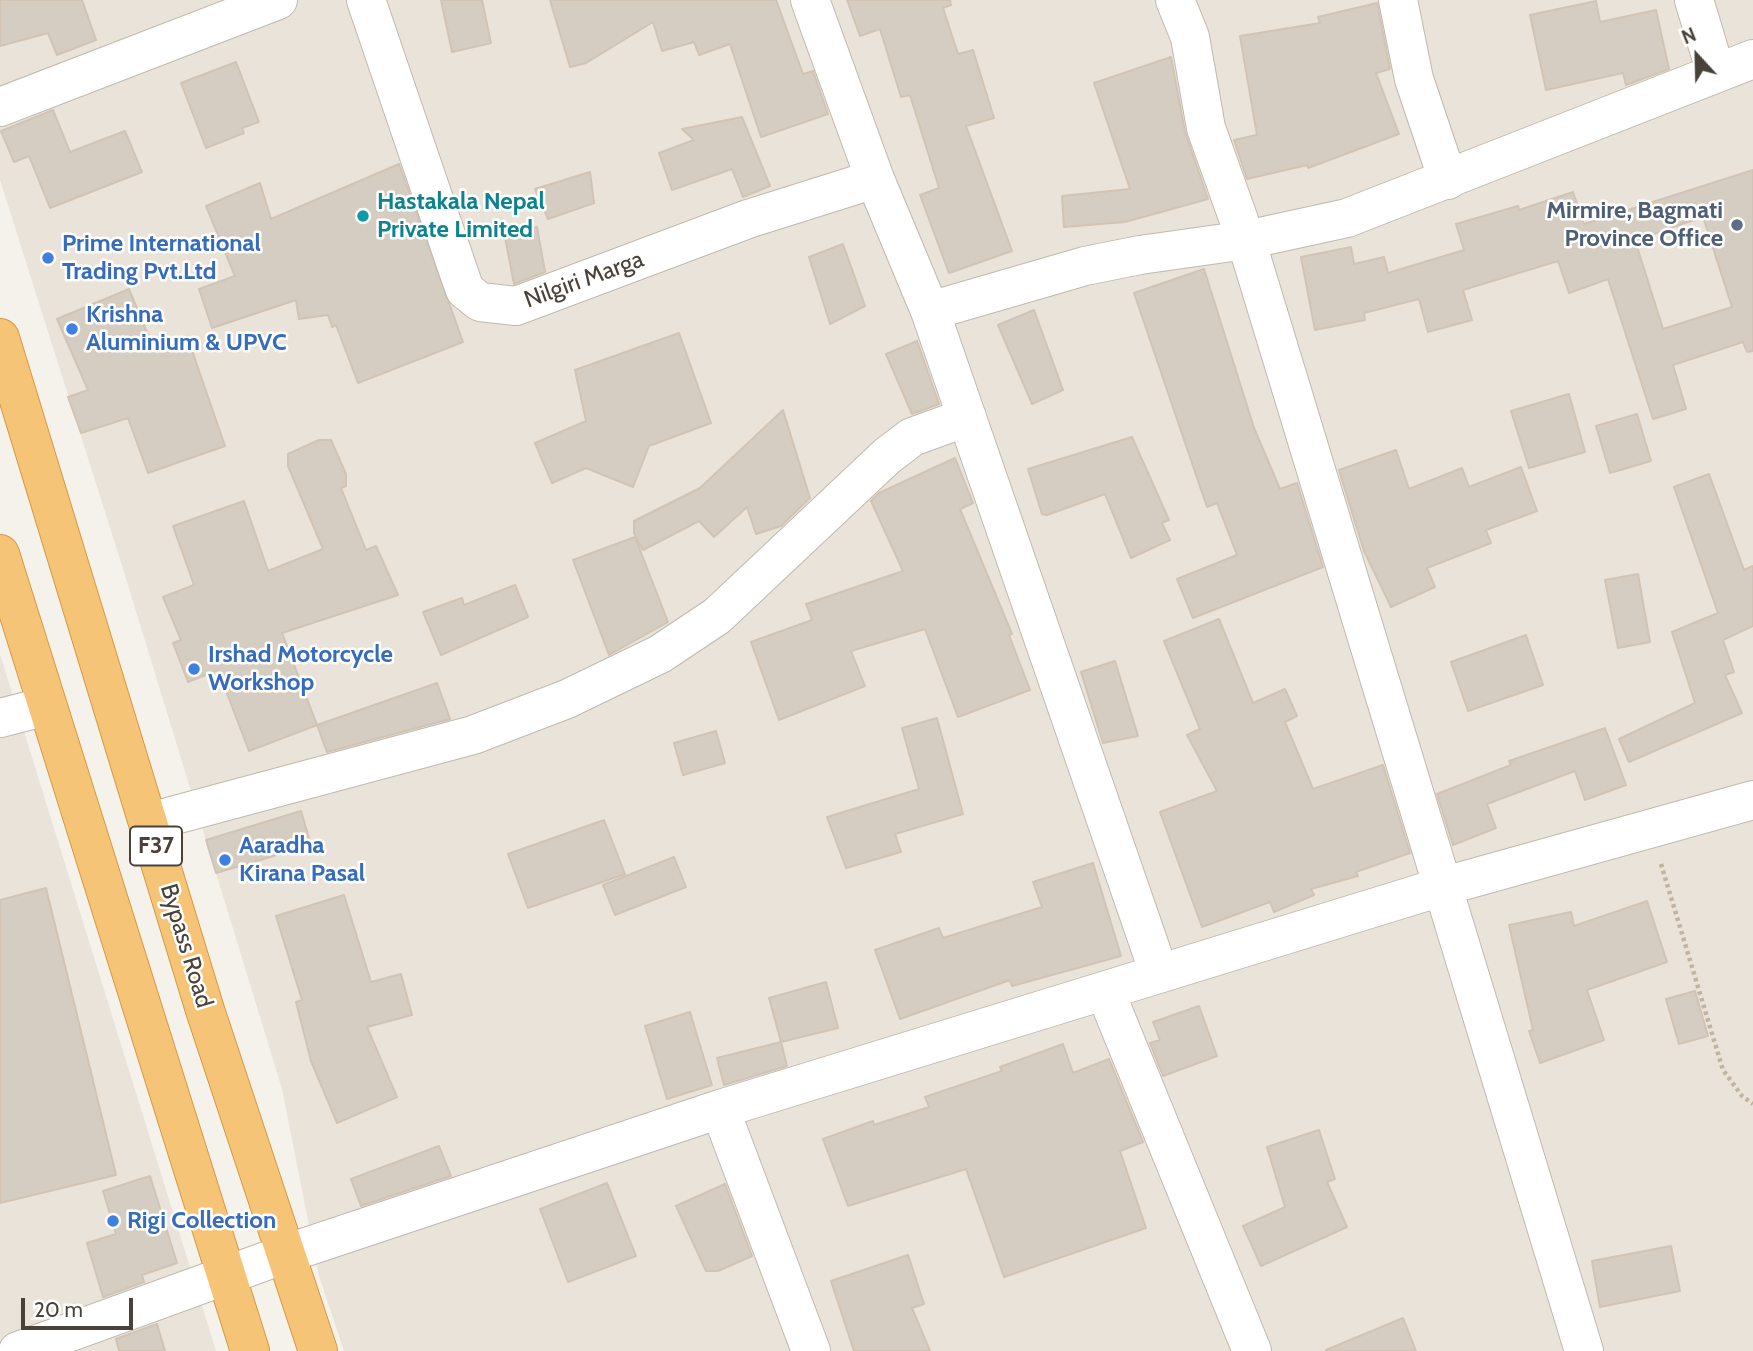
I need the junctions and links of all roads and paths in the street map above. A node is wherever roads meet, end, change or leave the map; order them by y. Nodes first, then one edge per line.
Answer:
1 (278, 0) edge
2 (366, 0) edge
3 (810, 0) edge
4 (1175, 0) edge
5 (1398, 0) edge
6 (1694, 0) edge
7 (1753, 59) edge
8 (1716, 73) junction
9 (0, 107) edge
10 (875, 179) junction
11 (1448, 180) junction
12 (1247, 240) junction
13 (930, 311) junction
14 (0, 338) edge
15 (967, 417) junction
16 (0, 554) edge
17 (47, 706) junction
18 (0, 718) edge
19 (1753, 800) edge
20 (149, 822) junction
21 (1650, 828) junction
22 (1441, 887) junction
23 (1158, 974) junction
24 (1105, 991) junction
25 (205, 1010) junction
26 (150, 1034) junction
27 (1753, 1104) edge
28 (720, 1109) junction
29 (288, 1253) junction
30 (226, 1275) junction
31 (18, 1351) edge
32 (250, 1351) edge
33 (318, 1351) edge
34 (811, 1351) edge
35 (1252, 1351) edge
36 (1584, 1351) edge

1 - 9 street
2 - 10 street, Nilgiri Marga
3 - 10 street
4 - 12 street
5 - 11 street
6 - 8 street
7 - 8 street
8 - 11 street
10 - 13 street
11 - 12 street
12 - 13 street
12 - 22 street
13 - 15 street
14 - 20 highway, Bypass Road / F37
15 - 20 street
15 - 23 street
16 - 17 highway, F37
17 - 18 street
17 - 26 highway, F37
19 - 21 street
20 - 25 highway, Bypass Road / F37
21 - 22 street
21 - 27 path
22 - 23 street
22 - 36 street
23 - 24 street
24 - 28 street
24 - 35 street
25 - 26 highway
25 - 29 highway, Bypass Road / F37
26 - 30 highway, F37
28 - 29 street
28 - 34 street
29 - 30 street
29 - 33 highway, Bypass Road / F37
30 - 31 street
30 - 32 highway, F37

